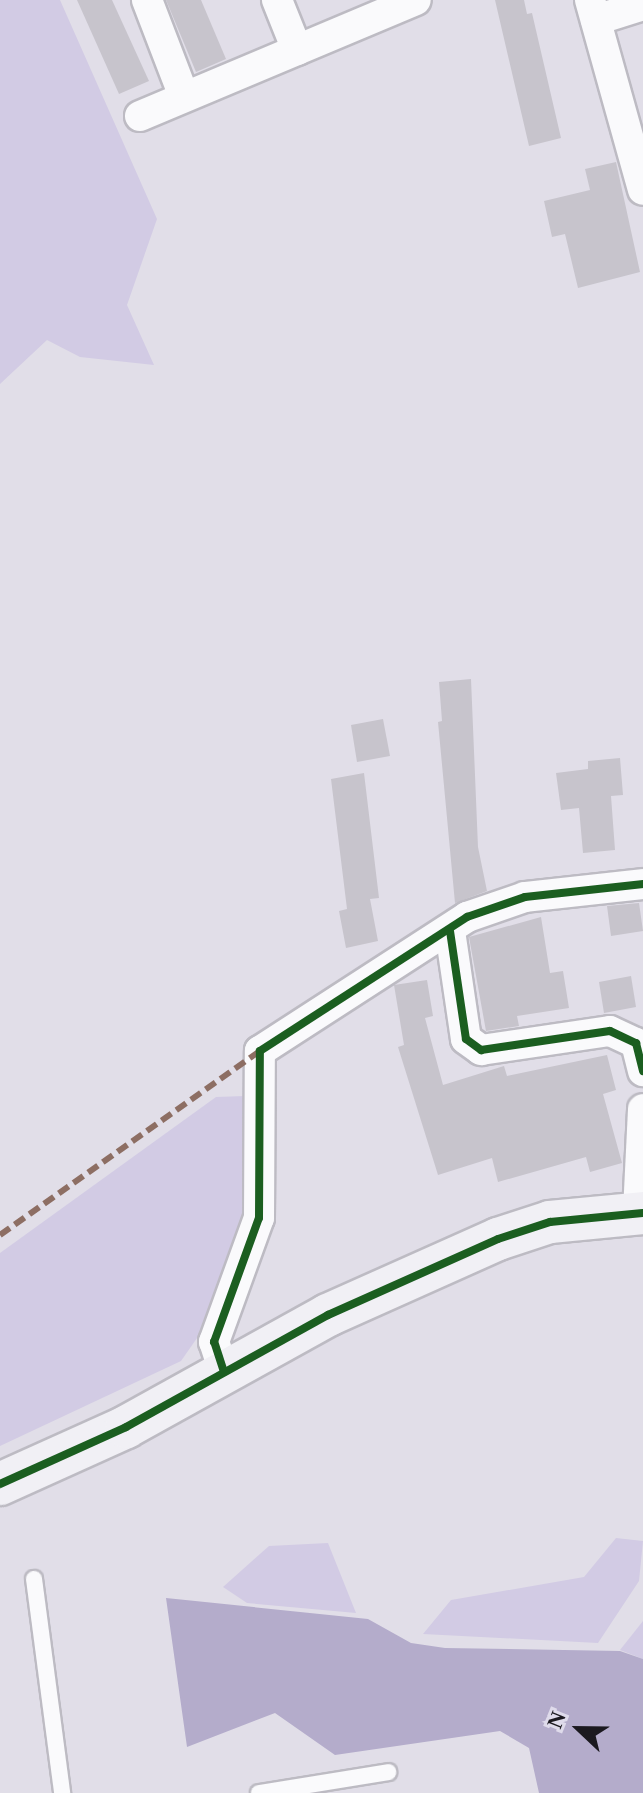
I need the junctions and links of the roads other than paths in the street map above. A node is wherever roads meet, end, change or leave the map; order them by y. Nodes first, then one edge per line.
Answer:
1 (147, 0) edge
2 (277, 0) edge
3 (414, 0) edge
4 (643, 5) edge
5 (593, 10) edge
6 (297, 50) junction
7 (183, 94) junction
8 (140, 116) dead end
9 (634, 117) edge
10 (643, 190) edge
11 (643, 884) edge
12 (450, 931) junction
13 (643, 1071) edge
14 (643, 1109) edge
15 (640, 1212) edge
16 (224, 1372) junction
17 (0, 1484) edge
18 (34, 1579) dead end
19 (388, 1772) dead end
20 (62, 1793) edge
21 (259, 1793) edge

1 - 7 street
2 - 6 street
3 - 6 street
4 - 5 street
5 - 9 street
6 - 7 street
7 - 8 street
9 - 10 street
11 - 12 street
12 - 13 street
12 - 16 street
14 - 15 street
15 - 16 street
16 - 17 street
18 - 20 lane
19 - 21 lane

